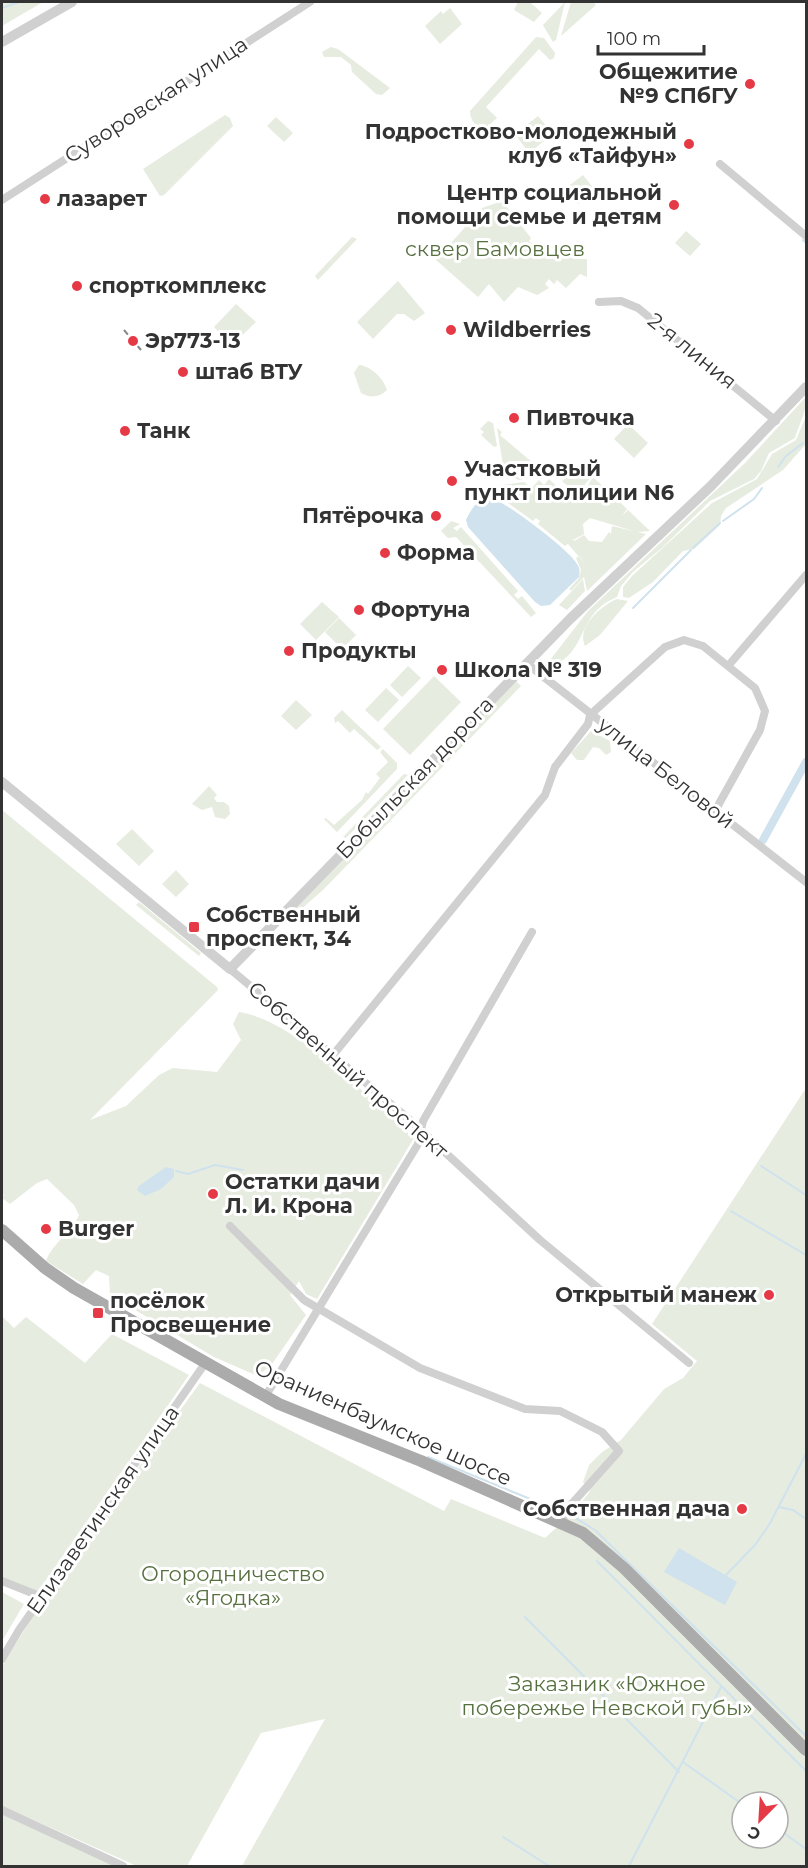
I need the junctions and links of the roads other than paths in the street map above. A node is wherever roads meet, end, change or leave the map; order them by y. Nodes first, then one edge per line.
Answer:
1 (72, 2) edge
2 (310, 2) edge
3 (2, 42) edge
4 (720, 164) dead end
5 (2, 200) edge
6 (807, 236) edge
7 (599, 302) dead end
8 (807, 387) edge
9 (776, 421) junction
10 (807, 575) edge
11 (526, 663) junction
12 (728, 666) junction
13 (590, 716) junction
14 (2, 782) edge
15 (715, 811) junction
16 (807, 869) edge
17 (803, 879) edge
18 (532, 932) dead end
19 (230, 969) junction
20 (333, 1055) junction
21 (422, 1131) junction
22 (230, 1226) dead end
23 (2, 1230) edge
24 (317, 1308) junction
25 (206, 1362) junction
26 (689, 1363) dead end
27 (266, 1397) junction
28 (561, 1522) junction
29 (2, 1581) edge
30 (42, 1597) junction
31 (2, 1659) edge
32 (807, 1750) edge
33 (2, 1810) edge
34 (123, 1866) edge

1 - 3 street
2 - 5 street, Суворовская улица
4 - 6 street
7 - 9 street, 2-я линия
8 - 9 street, Бобыльская дорога
9 - 11 street, Бобыльская дорога
10 - 12 street
11 - 13 street, улица Беловой
11 - 19 street, Бобыльская дорога
12 - 13 street
12 - 15 street
13 - 15 street, улица Беловой
13 - 20 street
14 - 19 street, Собственный проспект
15 - 17 street, улица Беловой
16 - 17 street
18 - 21 street
19 - 20 street, Собственный проспект
20 - 21 street, Собственный проспект
21 - 24 street
21 - 26 street, Собственный проспект
22 - 24 street
23 - 25 main road, Ораниенбаумское шоссе
24 - 27 street
24 - 28 street
25 - 27 main road, Ораниенбаумское шоссе
25 - 30 street, Елизаветинская улица
27 - 28 main road, Ораниенбаумское шоссе
28 - 32 main road, Ораниенбаумское шоссе
29 - 30 street
30 - 31 street, Елизаветинская улица
33 - 34 street

